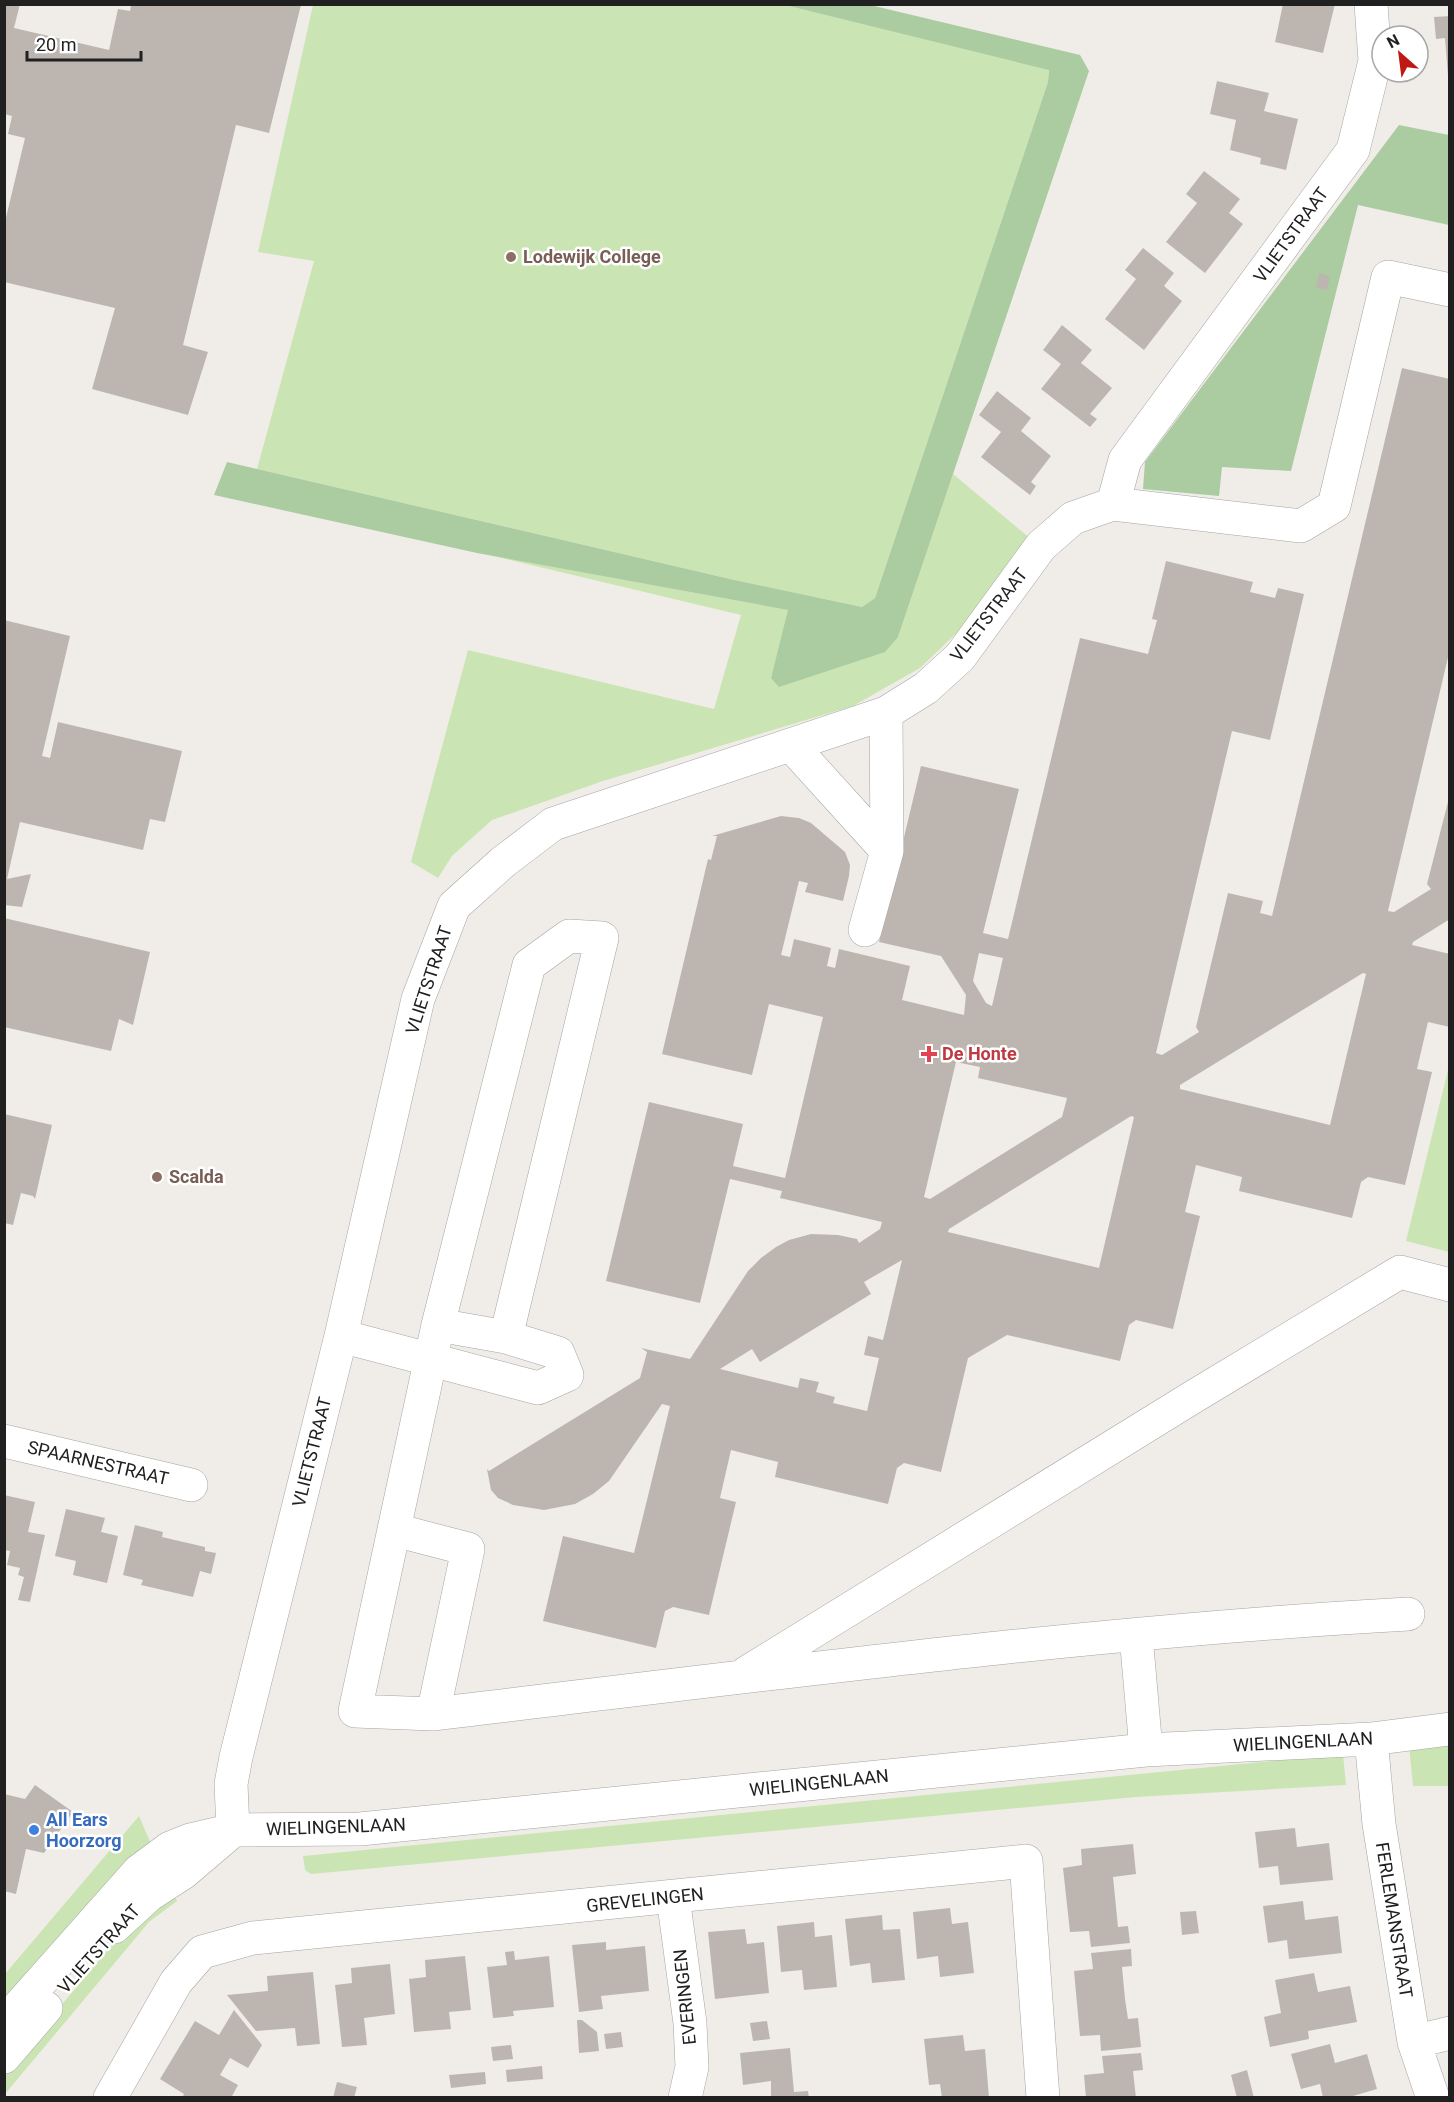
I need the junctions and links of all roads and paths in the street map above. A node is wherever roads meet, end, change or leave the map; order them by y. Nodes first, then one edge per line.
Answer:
1 (1371, 4) edge
2 (1449, 290) edge
3 (1113, 504) junction
4 (886, 713) junction
5 (791, 745) junction
6 (887, 851) junction
7 (865, 930) dead end
8 (1449, 1285) edge
9 (438, 1325) junction
10 (341, 1336) junction
11 (506, 1337) junction
12 (430, 1360) junction
13 (4, 1441) edge
14 (191, 1485) dead end
15 (395, 1530) junction
16 (1408, 1614) dead end
17 (1136, 1635) junction
18 (737, 1679) junction
19 (1449, 1708) edge
20 (433, 1714) junction
21 (1449, 1729) edge
22 (1406, 1736) junction
23 (1371, 1739) junction
24 (1146, 1750) junction
25 (233, 1830) junction
26 (673, 1897) junction
27 (4, 2023) edge
28 (1449, 2033) edge
29 (1414, 2042) junction
30 (4, 2057) edge
31 (111, 2097) edge
32 (685, 2097) edge
33 (1043, 2097) edge
34 (1433, 2097) edge

1 - 3 street, VLIETSTRAAT
2 - 3 street, VLIETSTRAAT
3 - 4 street, VLIETSTRAAT
4 - 5 street, VLIETSTRAAT
4 - 6 street
5 - 6 street
5 - 10 street, VLIETSTRAAT
6 - 7 street
8 - 18 street
9 - 11 street
9 - 11 street
9 - 12 street
10 - 12 street
10 - 25 street, VLIETSTRAAT
11 - 12 street
12 - 15 street
13 - 14 street, SPAARNESTRAAT
15 - 20 street
15 - 20 street
16 - 17 street
17 - 18 street
17 - 24 street
18 - 20 street
19 - 22 street, WIELINGENLAAN
21 - 22 street, WIELINGENLAAN
22 - 23 street, WIELINGENLAAN
23 - 24 street, WIELINGENLAAN
23 - 29 street, FERLEMANSTRAAT
24 - 25 street, WIELINGENLAAN
25 - 27 street, VLIETSTRAAT
25 - 30 street, VLIETSTRAAT
26 - 31 street, GREVELINGEN
26 - 32 street, EVERINGEN
26 - 33 street, GREVELINGEN
28 - 29 street
29 - 34 street, FERLEMANSTRAAT

